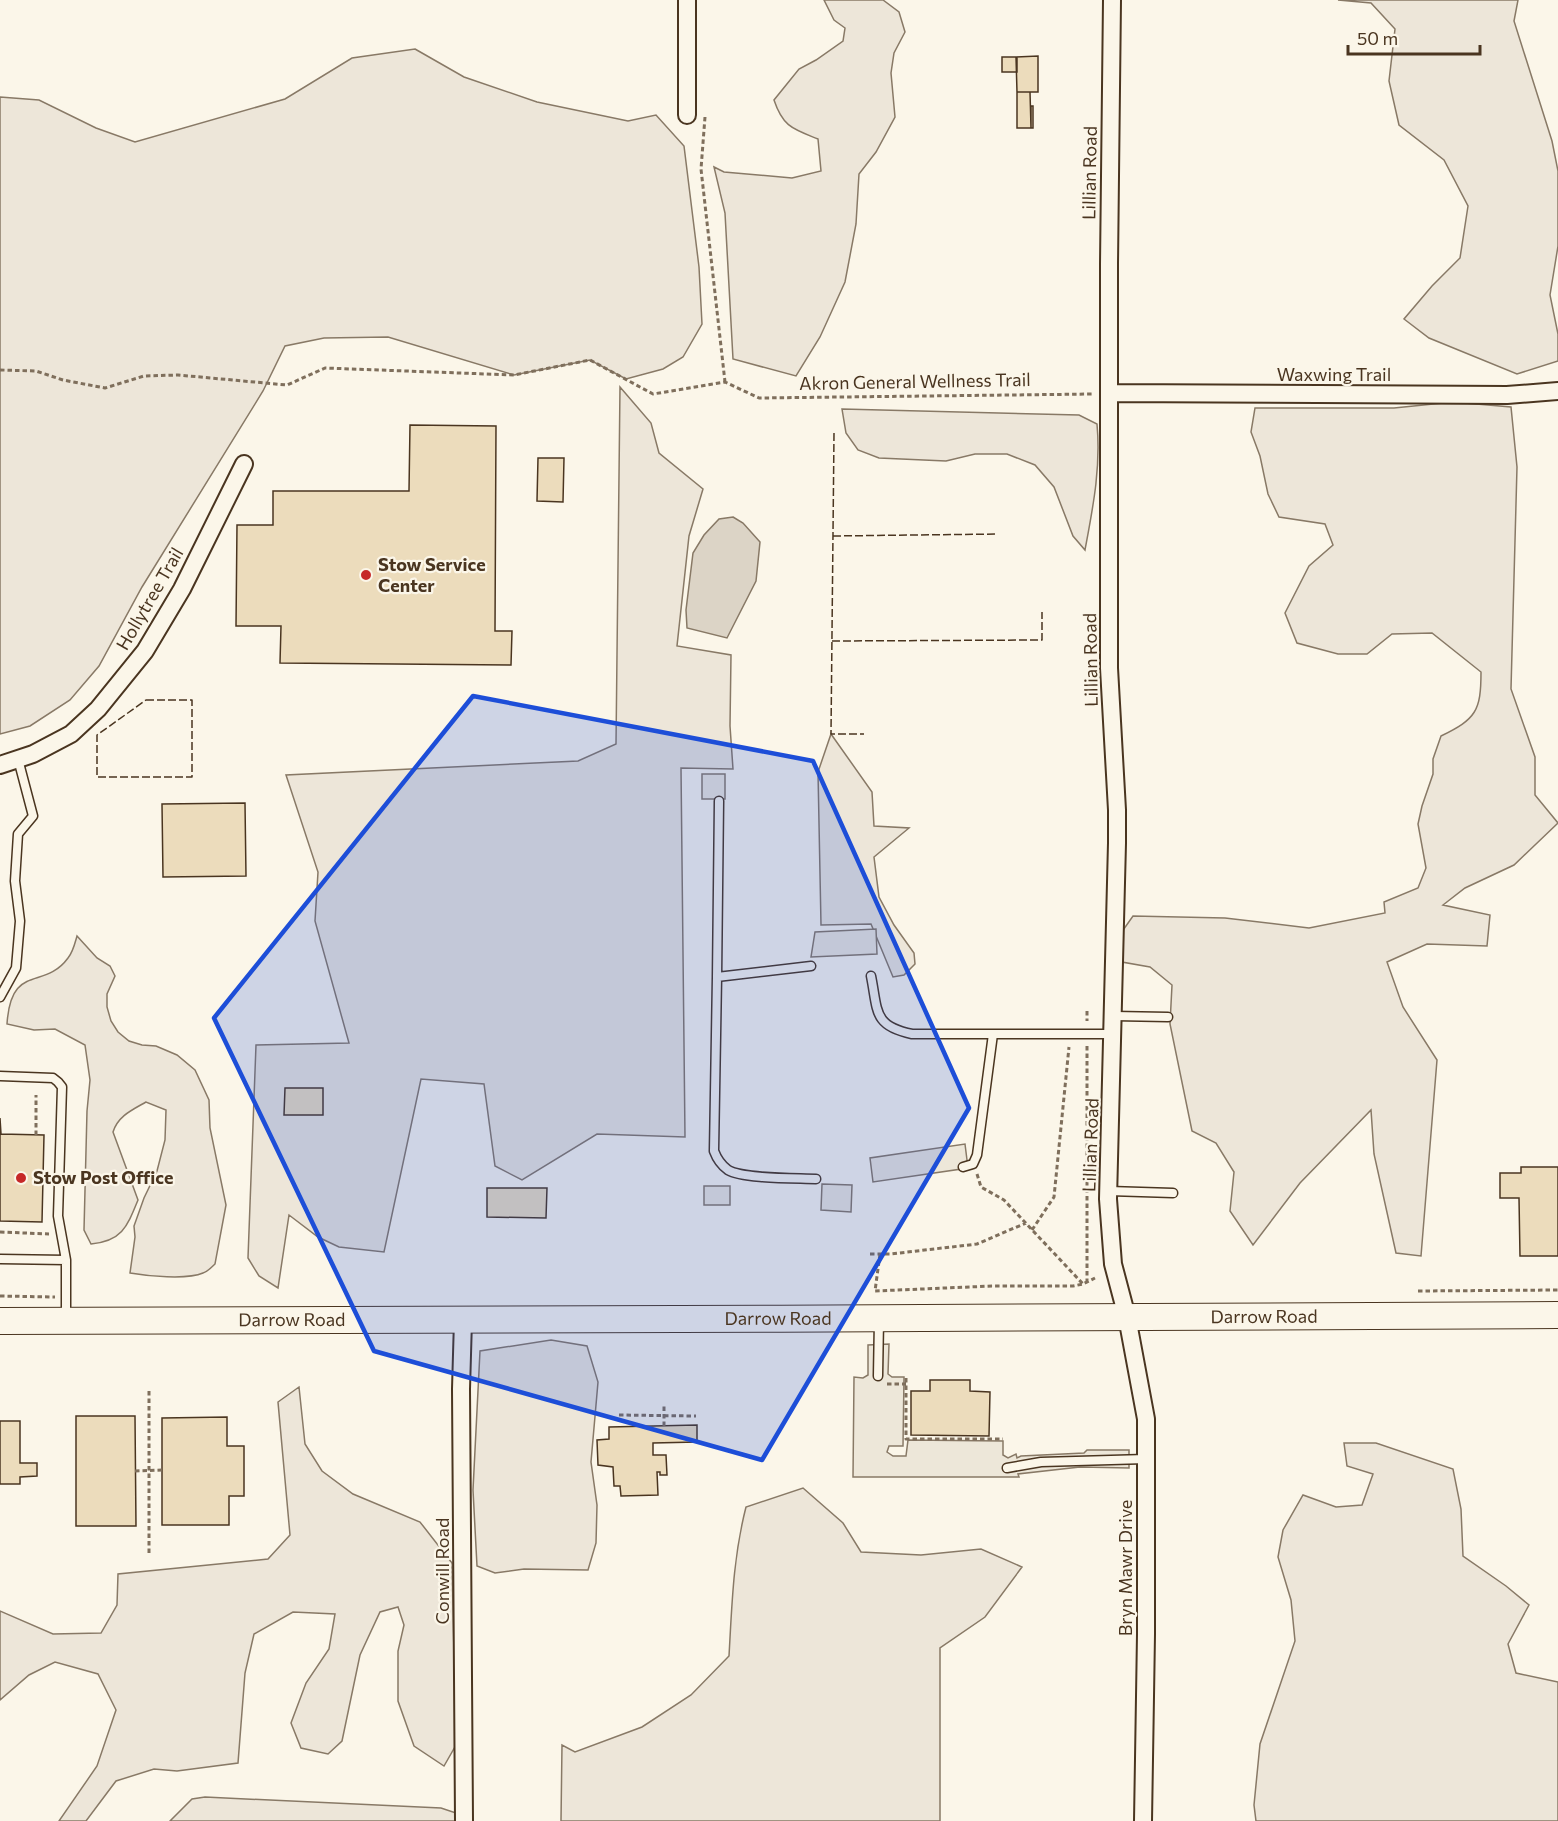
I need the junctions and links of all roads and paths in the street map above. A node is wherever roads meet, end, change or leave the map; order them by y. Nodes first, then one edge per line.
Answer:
1 (687, 0) edge
2 (1112, 0) edge
3 (687, 115) joint
4 (0, 370) edge
5 (725, 382) junction
6 (1558, 391) edge
7 (1109, 393) junction
8 (244, 464) dead end
9 (18, 759) junction
10 (0, 765) edge
11 (719, 801) dead end
12 (811, 966) dead end
13 (871, 976) dead end
14 (717, 977) junction
15 (0, 997) edge
16 (1088, 1011) dead end
17 (1114, 1016) junction
18 (1168, 1017) dead end
19 (993, 1034) junction
20 (1071, 1034) junction
21 (1088, 1034) junction
22 (1114, 1034) junction
23 (0, 1076) edge
24 (36, 1095) dead end
25 (36, 1135) dead end
26 (973, 1164) junction
27 (963, 1167) dead end
28 (816, 1179) dead end
29 (1109, 1191) junction
30 (1173, 1193) dead end
31 (1026, 1223) junction
32 (1032, 1230) junction
33 (0, 1232) edge
34 (61, 1234) junction
35 (870, 1254) dead end
36 (880, 1254) junction
37 (0, 1259) edge
38 (66, 1260) junction
39 (1095, 1278) dead end
40 (1088, 1281) junction
41 (1083, 1284) junction
42 (1558, 1290) edge
43 (1418, 1291) dead end
44 (0, 1296) edge
45 (66, 1308) junction
46 (1558, 1315) edge
47 (1127, 1317) junction
48 (463, 1320) junction
49 (879, 1320) junction
50 (0, 1321) edge
51 (906, 1378) dead end
52 (879, 1380) joint
53 (906, 1384) junction
54 (149, 1389) dead end
55 (664, 1404) dead end
56 (906, 1414) junction
57 (911, 1414) dead end
58 (619, 1415) dead end
59 (664, 1415) junction
60 (696, 1416) dead end
61 (664, 1426) dead end
62 (1003, 1439) dead end
63 (1146, 1459) junction
64 (1007, 1468) dead end
65 (162, 1470) dead end
66 (135, 1471) dead end
67 (149, 1471) junction
68 (148, 1553) dead end
69 (464, 1821) edge
70 (1143, 1821) edge

1 - 3 street
2 - 7 street, Lillian Road
3 - 5 path
4 - 5 path
5 - 7 path, Akron General Wellness Trail
6 - 7 street, Waxwing Trail
7 - 17 street, Lillian Road
8 - 9 street, Hollytree Trail
9 - 10 street, Hollytree Trail
9 - 15 lane
11 - 14 lane
12 - 14 lane
13 - 19 lane
14 - 28 lane
16 - 21 path
17 - 18 lane
17 - 22 street, Lillian Road
19 - 20 lane
19 - 26 lane
20 - 21 lane
20 - 32 path
21 - 22 lane
21 - 40 path
22 - 29 street, Lillian Road
23 - 34 lane
24 - 25 path
26 - 27 lane
26 - 31 path
29 - 30 lane
29 - 47 street, Lillian Road
31 - 32 path
31 - 36 path
32 - 41 path
33 - 34 path
34 - 38 lane
35 - 36 path
36 - 41 path
37 - 38 lane
38 - 45 lane
39 - 40 path
40 - 41 path
42 - 43 path
44 - 45 path
45 - 48 main road, Darrow Road
45 - 50 main road, Darrow Road
46 - 47 main road, Darrow Road
47 - 49 main road, Darrow Road
47 - 63 street, Bryn Mawr Drive
48 - 49 main road, Darrow Road
48 - 69 street, Conwill Road
49 - 52 lane
51 - 53 path
52 - 53 path
53 - 56 path
54 - 67 path
55 - 59 path
56 - 57 path
56 - 62 path
58 - 59 path
59 - 60 path
59 - 61 path
63 - 64 lane
63 - 70 street, Bryn Mawr Drive
65 - 67 path
66 - 67 path
67 - 68 path

